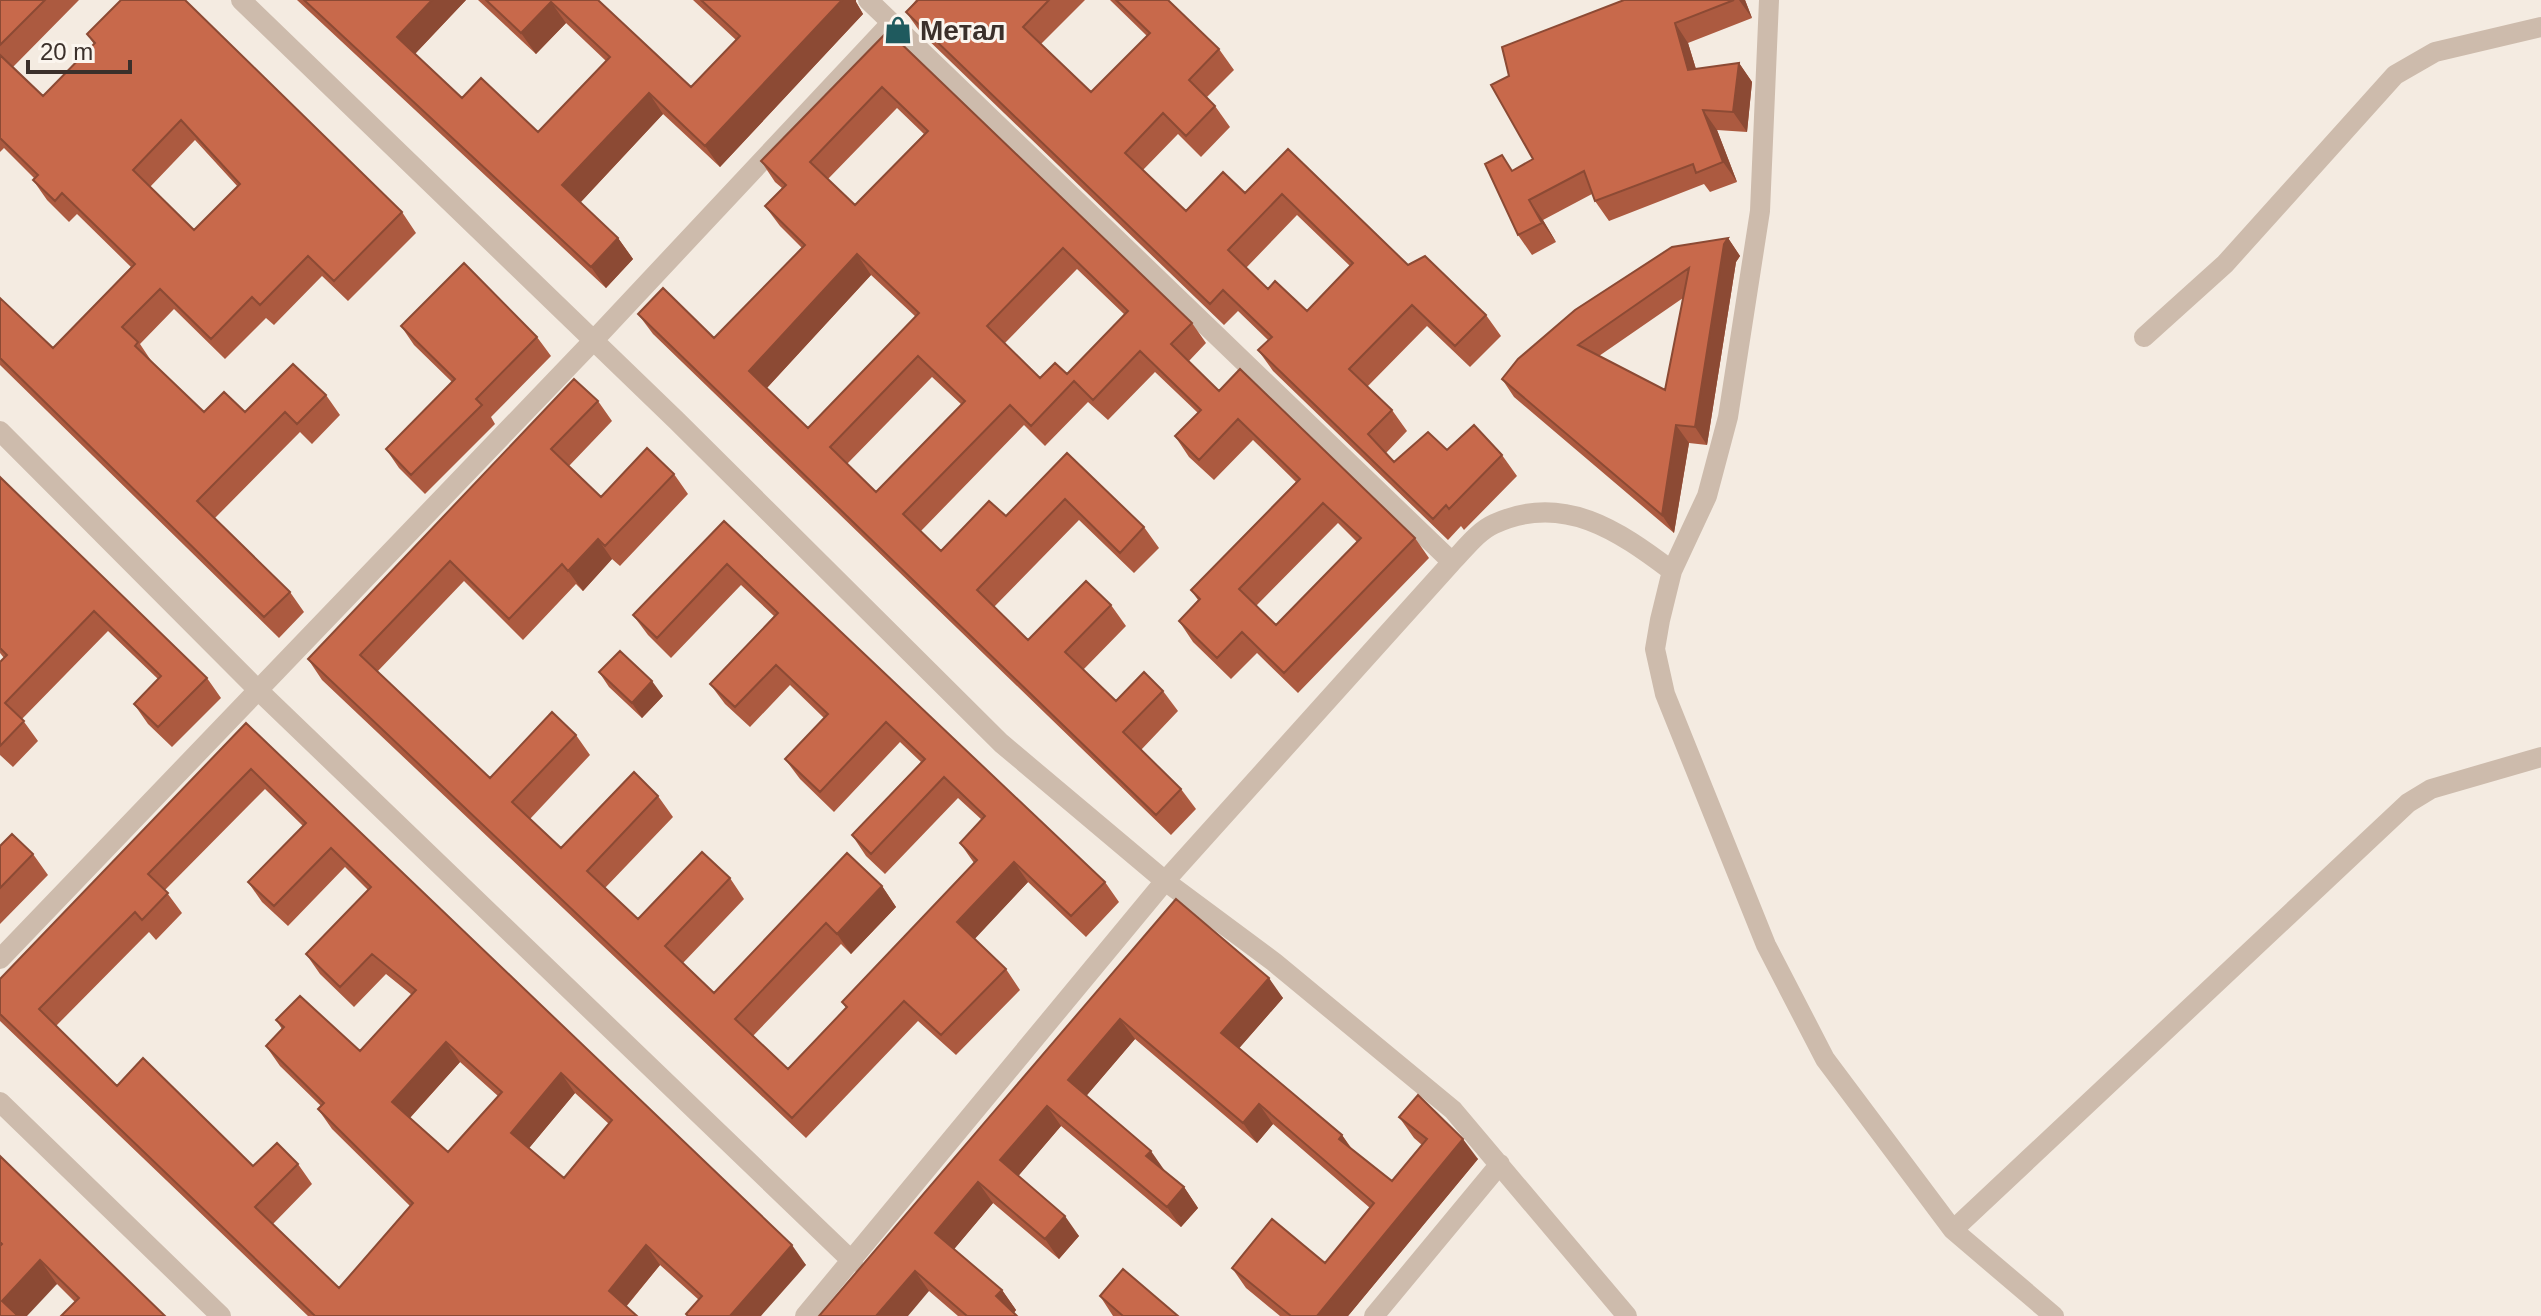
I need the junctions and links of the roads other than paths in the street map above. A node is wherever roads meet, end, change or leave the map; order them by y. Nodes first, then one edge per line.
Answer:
1 (241, 0) edge
2 (868, 0) edge
3 (1769, 0) edge
4 (891, 23) junction
5 (2541, 27) edge
6 (2144, 337) dead end
7 (594, 340) junction
8 (0, 431) edge
9 (1452, 562) junction
10 (1672, 571) junction
11 (258, 690) junction
12 (2541, 757) edge
13 (1165, 881) junction
14 (0, 959) edge
15 (0, 1102) edge
16 (1500, 1164) junction
17 (1953, 1230) junction
18 (853, 1262) junction
19 (221, 1316) edge
20 (805, 1316) edge
21 (1374, 1316) edge
22 (1627, 1316) edge
23 (2054, 1316) edge

1 - 7 street
2 - 4 street
3 - 10 street
4 - 7 street
4 - 9 street
5 - 6 street
7 - 11 street
7 - 13 street
8 - 11 street
9 - 10 street
9 - 13 street
10 - 17 street
11 - 14 street
11 - 18 street
12 - 17 street
13 - 16 street
13 - 18 street
15 - 19 street
16 - 21 street
16 - 22 street
17 - 23 street
18 - 20 street

